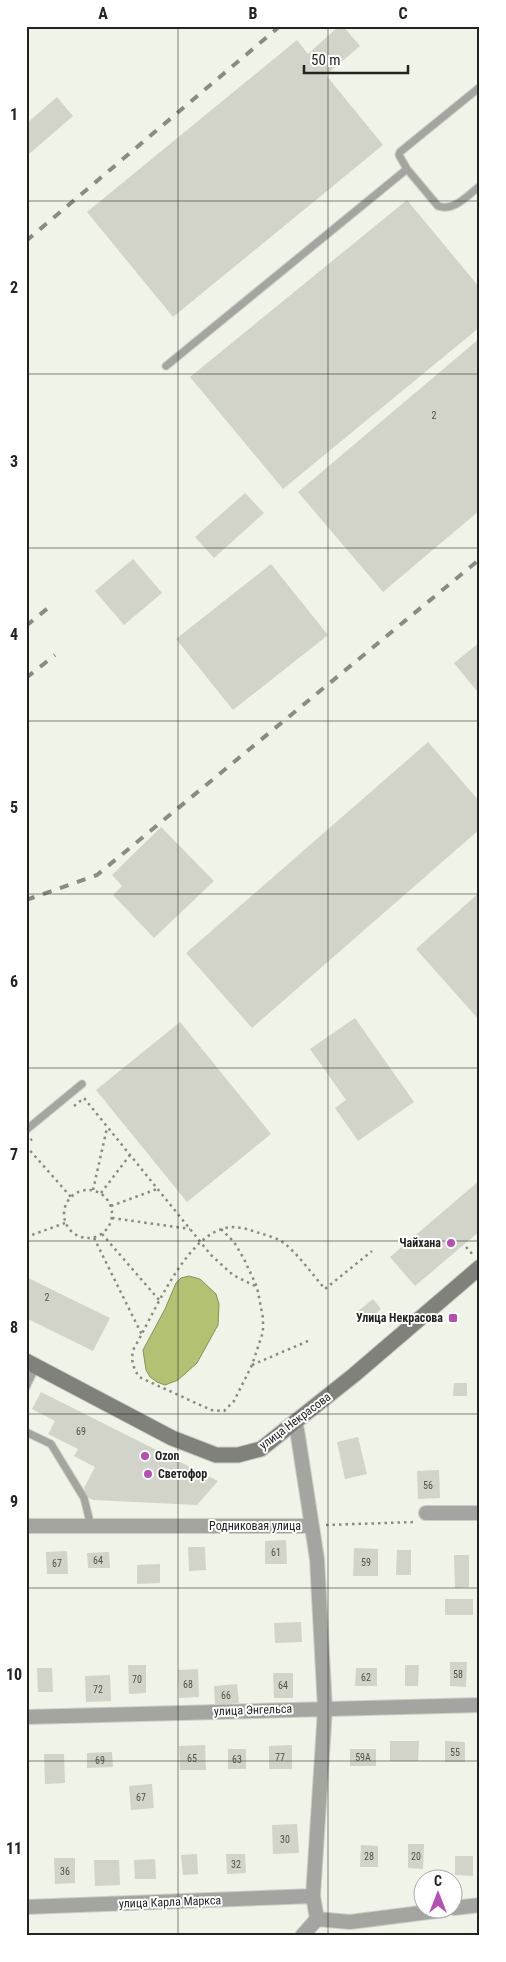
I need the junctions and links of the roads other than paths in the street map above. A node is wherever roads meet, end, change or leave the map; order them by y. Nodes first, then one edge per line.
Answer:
1 (480, 87) edge
2 (407, 169) junction
3 (480, 186) edge
4 (166, 366) dead end
5 (82, 1084) dead end
6 (26, 1130) edge
7 (478, 1269) edge
8 (31, 1364) edge
9 (26, 1387) edge
10 (294, 1422) junction
11 (26, 1432) edge
12 (426, 1513) road end
13 (480, 1513) edge
14 (26, 1526) edge
15 (91, 1526) junction
16 (312, 1526) junction
17 (480, 1705) edge
18 (325, 1708) junction
19 (26, 1717) edge
20 (313, 1896) junction
21 (480, 1905) edge
22 (26, 1907) edge
23 (464, 1907) edge
24 (414, 1914) edge
25 (317, 1919) junction
26 (302, 1936) edge

1 - 2 lane
2 - 3 lane
2 - 4 lane
5 - 6 lane
7 - 10 street, улица Некрасова
8 - 9 lane
8 - 10 street, улица Некрасова
10 - 16 street
11 - 15 lane
12 - 13 street
14 - 15 street, Родниковая улица
15 - 16 street, Родниковая улица
16 - 18 street
17 - 18 street, улица Энгельса
18 - 19 street, улица Энгельса
18 - 20 street
20 - 22 street, улица Карла Маркса
20 - 25 street
21 - 23 street
24 - 25 street
25 - 26 street

